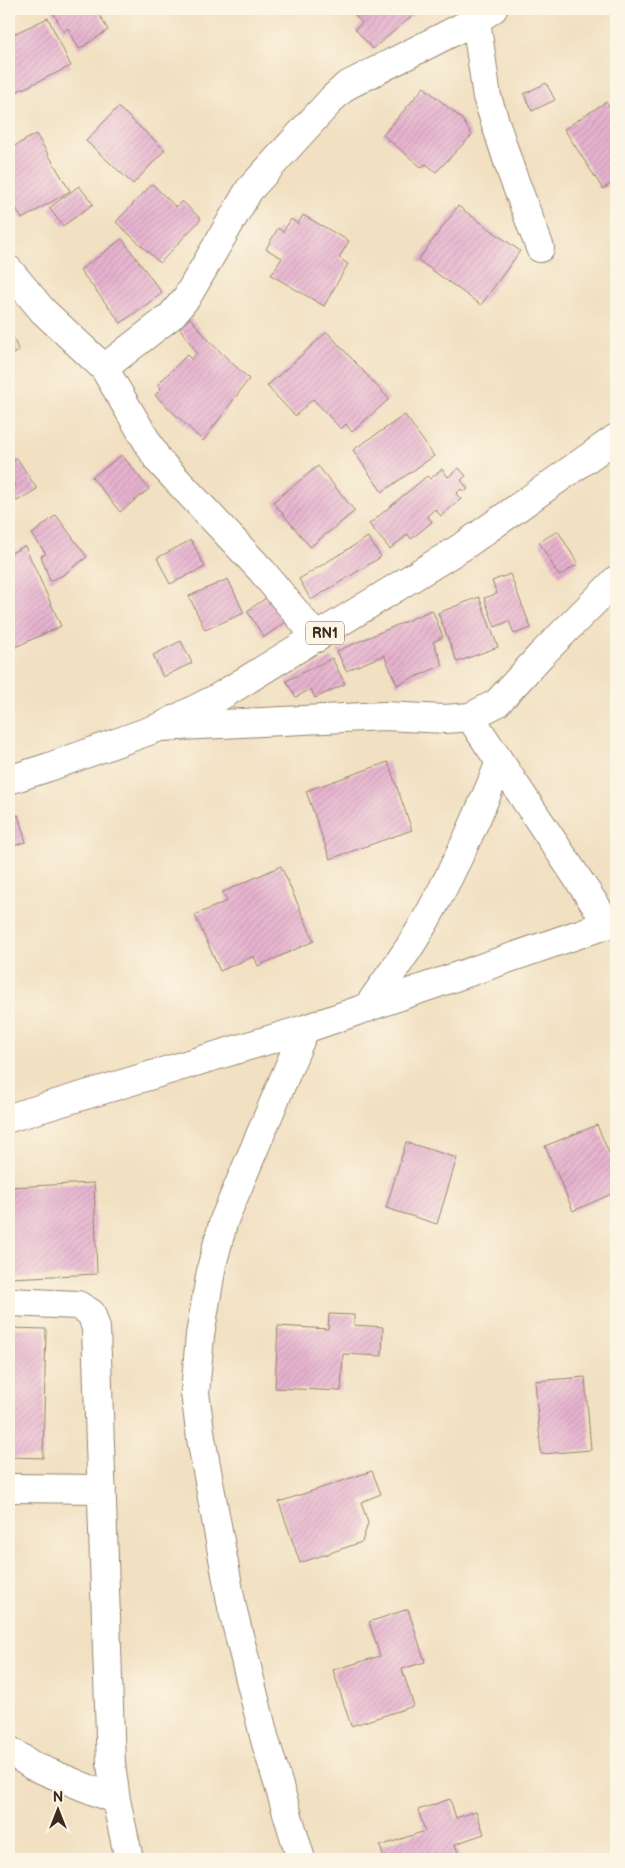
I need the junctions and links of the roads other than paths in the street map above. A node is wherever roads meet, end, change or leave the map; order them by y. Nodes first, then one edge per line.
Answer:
1 (484, 14) edge
2 (540, 248) dead end
3 (9, 270) edge
4 (104, 368) junction
5 (616, 438) edge
6 (616, 580) edge
7 (317, 638) junction
8 (470, 717) junction
9 (160, 727) junction
10 (500, 762) junction
11 (9, 780) edge
12 (612, 925) edge
13 (367, 1008) junction
14 (305, 1029) junction
15 (9, 1118) edge
16 (9, 1302) edge
17 (9, 1488) edge
18 (102, 1489) junction
19 (9, 1750) edge
20 (116, 1800) junction
21 (129, 1859) edge
22 (301, 1859) edge

1 - 2 main road
1 - 4 main road
3 - 4 main road
4 - 7 main road
5 - 7 main road, RN1
6 - 8 main road
7 - 9 main road, RN1
8 - 9 main road
8 - 10 main road
9 - 11 main road, RN1
10 - 12 main road
10 - 13 main road
12 - 13 main road
13 - 14 main road
14 - 15 main road
14 - 22 main road
16 - 18 main road
17 - 18 main road
18 - 20 main road
19 - 20 main road
20 - 21 main road

